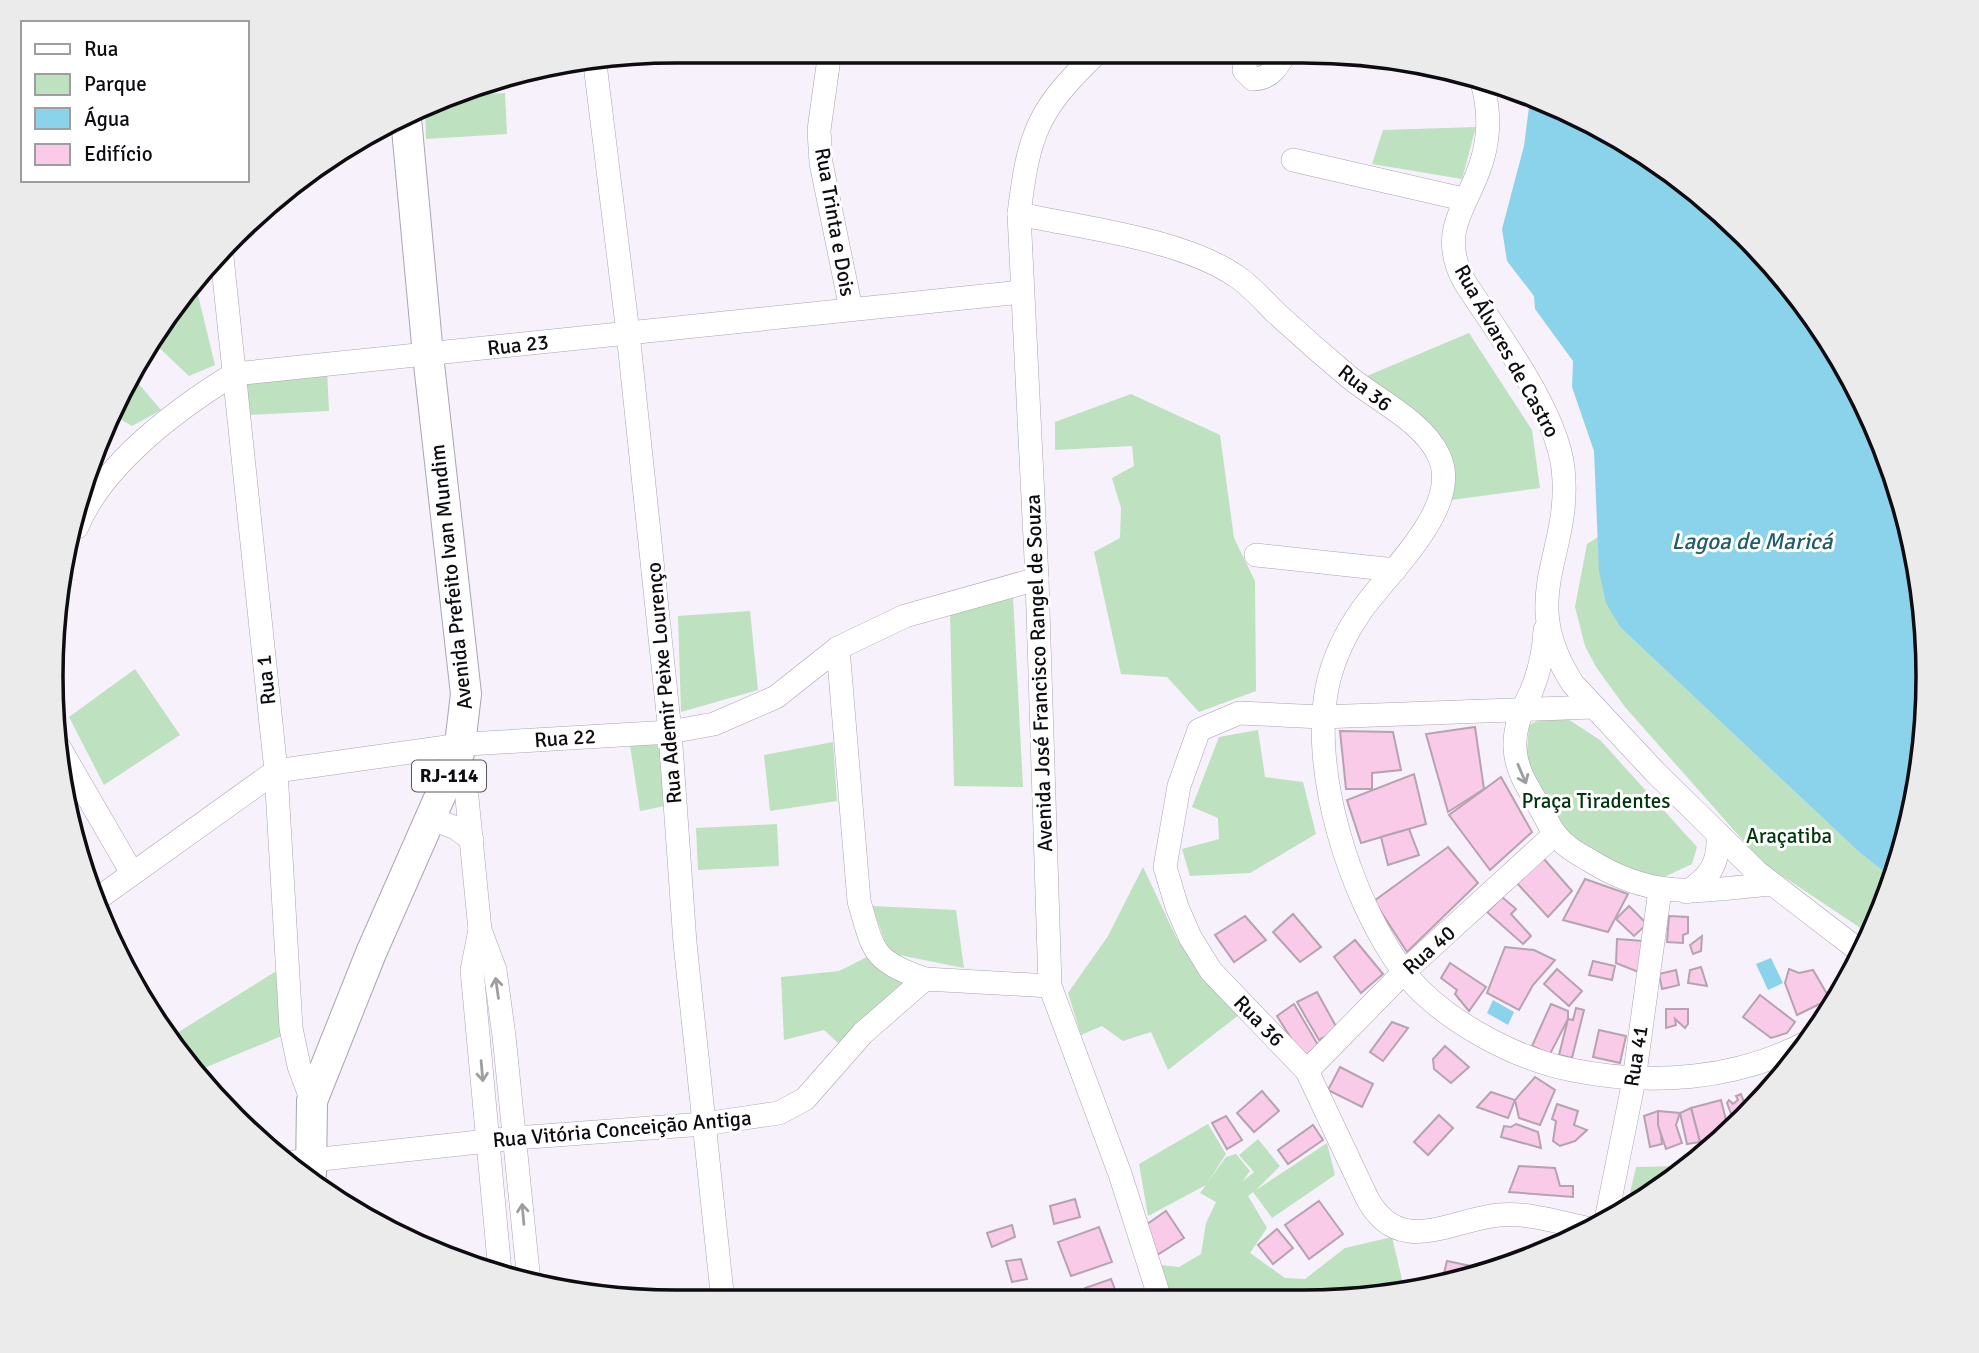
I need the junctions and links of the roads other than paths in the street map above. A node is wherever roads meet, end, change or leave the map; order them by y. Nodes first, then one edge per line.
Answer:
1 (828, 63) edge
2 (1086, 63) edge
3 (1245, 63) edge
4 (1279, 63) edge
5 (596, 68) edge
6 (1484, 91) edge
7 (407, 125) edge
8 (1293, 160) dead end
9 (1463, 199) junction
10 (1018, 214) junction
11 (223, 264) edge
12 (1021, 292) junction
13 (851, 309) junction
14 (628, 333) junction
15 (428, 355) junction
16 (234, 374) junction
17 (88, 506) edge
18 (1256, 555) dead end
19 (1395, 569) junction
20 (1037, 579) junction
21 (1545, 623) junction
22 (838, 648) junction
23 (1594, 706) junction
24 (1522, 708) junction
25 (1321, 717) junction
26 (670, 732) junction
27 (460, 749) junction
28 (69, 763) edge
29 (275, 771) junction
30 (430, 818) junction
31 (1555, 834) junction
32 (1718, 836) junction
33 (472, 840) junction
34 (132, 873) junction
35 (1770, 884) junction
36 (1660, 890) junction
37 (1687, 892) junction
38 (104, 894) edge
39 (1854, 947) edge
40 (1404, 972) junction
41 (925, 979) junction
42 (1050, 986) junction
43 (1790, 1049) edge
44 (1307, 1071) junction
45 (1633, 1080) junction
46 (312, 1101) junction
47 (704, 1124) junction
48 (502, 1139) junction
49 (305, 1165) edge
50 (1608, 1208) edge
51 (1576, 1226) edge
52 (500, 1264) edge
53 (528, 1271) edge
54 (722, 1290) edge
55 (1157, 1290) edge

1 - 13 street, Rua Trinta e Dois
2 - 10 street, Avenida José Francisco Rangel de Souza
3 - 4 street
5 - 14 street, Rua Ademir Peixe Lourenço
6 - 9 street, Rua Álvares de Castro
7 - 15 main road, Avenida Prefeito Ivan Mundim / RJ-114
8 - 9 street
9 - 21 street, Rua Álvares de Castro
10 - 12 street, Avenida José Francisco Rangel de Souza
10 - 19 street, Rua 36
11 - 16 street, Rua 1
12 - 13 street, Rua 23
12 - 20 street, Avenida José Francisco Rangel de Souza
13 - 14 street, Rua 23
14 - 15 street, Rua 23
14 - 26 street, Rua Ademir Peixe Lourenço
15 - 16 street, Rua 23
15 - 27 main road, Avenida Prefeito Ivan Mundim / RJ-114
16 - 17 street, Rua 23
16 - 29 street, Rua 1
18 - 19 street
19 - 25 street, Rua 36
20 - 22 street, Rua 22
20 - 42 street, Avenida José Francisco Rangel de Souza
21 - 23 street, Rua Álvares de Castro
21 - 24 street
22 - 26 street, Rua 22
22 - 41 street
23 - 24 street, Rua 36
23 - 32 street, Rua Álvares de Castro
24 - 25 street, Rua 36
24 -> 31 street
25 - 40 street, Rua 36
25 - 44 street, Rua 36
26 - 27 street, Rua 22
26 - 47 street, Rua Ademir Peixe Lourenço
27 - 29 street, Rua 22
27 - 30 main road, Avenida Prefeito Ivan Mundim / RJ-114
27 - 33 street
28 - 34 street
29 - 34 street, Rua 22
29 - 46 street, Rua 1
30 - 33 street
30 - 46 main road, Avenida Prefeito Ivan Mundim / RJ-114
31 - 36 street
31 - 40 street, Rua 40
32 - 35 street, Rua Álvares de Castro
32 - 37 street
33 - 48 street
34 - 38 street, Rua 22
35 - 37 street
35 - 39 street, Rua Álvares de Castro
36 - 37 street
36 - 45 street, Rua 41
40 - 44 street, Rua 40
40 - 45 street, Rua 36
41 - 42 street
41 - 47 street, Rua Vitória Conceição Antiga
42 - 55 street, Avenida José Francisco Rangel de Souza
43 - 45 street, Rua 36
44 - 51 street, Rua 36
45 - 50 street, Rua 41
46 - 49 main road, Avenida Prefeito Ivan Mundim / RJ-114
47 - 48 street, Rua Vitória Conceição Antiga
47 - 54 street, Rua Ademir Peixe Lourenço
48 - 49 street, Rua Vitória Conceição Antiga
48 - 52 street
53 -> 48 street

